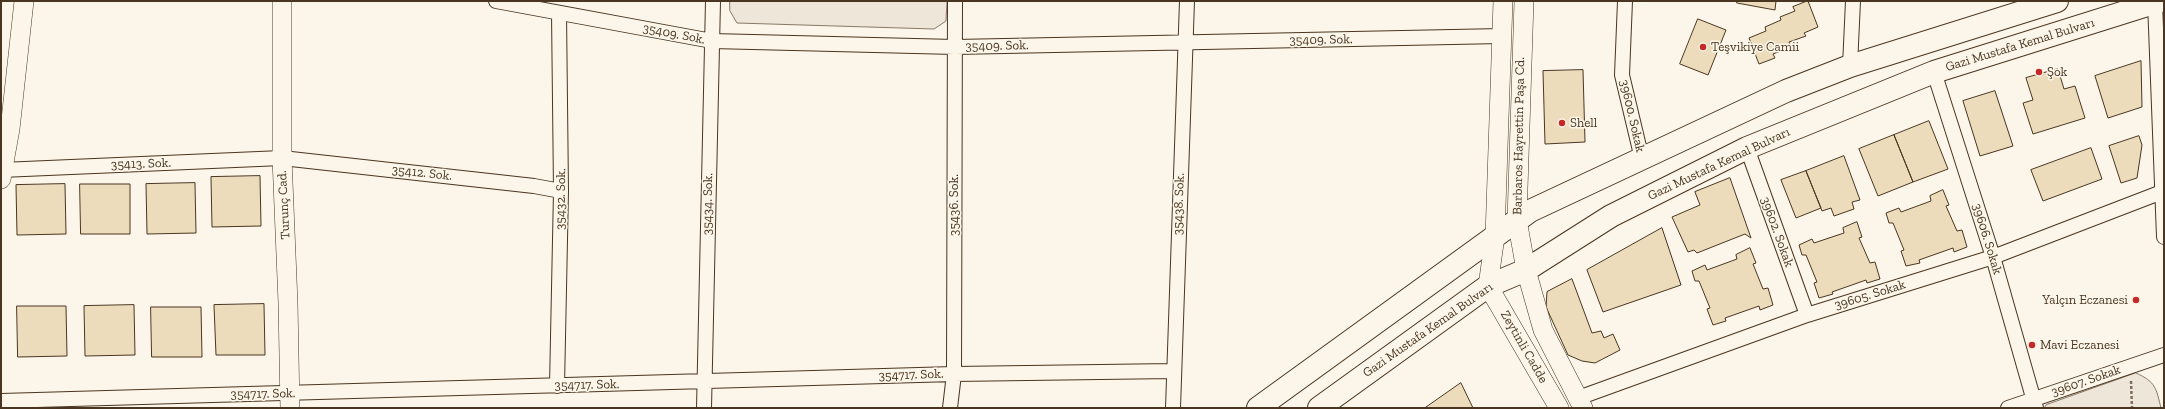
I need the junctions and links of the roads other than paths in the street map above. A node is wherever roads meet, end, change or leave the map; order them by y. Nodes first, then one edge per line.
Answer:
1 (24, 1) edge
2 (282, 1) edge
3 (496, 1) edge
4 (713, 1) edge
5 (955, 1) edge
6 (1186, 1) edge
7 (1503, 1) edge
8 (1524, 1) edge
9 (1625, 1) edge
10 (1853, 1) edge
11 (2057, 1) edge
12 (2157, 2) edge
13 (559, 13) junction
14 (1502, 36) junction
15 (712, 41) junction
16 (1185, 42) junction
17 (955, 47) junction
18 (1850, 66) junction
19 (1934, 72) junction
20 (1747, 148) junction
21 (282, 158) junction
22 (1642, 159) junction
23 (1, 173) edge
24 (561, 191) junction
25 (2162, 192) junction
26 (1517, 220) junction
27 (1495, 236) junction
28 (2164, 237) edge
29 (1993, 257) junction
30 (1526, 270) junction
31 (1488, 286) junction
32 (1807, 315) junction
33 (2164, 355) edge
34 (1173, 371) junction
35 (954, 374) junction
36 (705, 382) junction
37 (557, 386) junction
38 (1, 401) edge
39 (290, 401) edge
40 (1580, 403) edge
41 (2034, 403) edge
42 (704, 408) edge
43 (950, 408) edge
44 (1173, 408) edge
45 (1258, 408) edge
46 (1319, 408) edge
47 (1559, 408) edge
48 (2008, 408) edge

1 - 23 street
2 - 21 street, Turunç Cad.
3 - 13 street, 35409. Sok.
4 - 15 street, 35434. Sok.
5 - 17 street, 35436. Sok.
6 - 16 street, 35438. Sok.
7 - 14 street
8 - 26 street, Barbaros Hayrettin Paşa Cd.
9 - 22 street, 39600. Sokak
10 - 18 street
11 - 18 highway
12 - 19 highway, Gazi Mustafa Kemal Bulvarı
12 - 25 street
13 - 15 street, 35409. Sok.
13 - 24 street, 35432. Sok.
14 - 16 street, 35409. Sok.
14 - 27 street
15 - 17 street, 35409. Sok.
15 - 36 street, 35434. Sok.
16 - 17 street, 35409. Sok.
16 - 34 street, 35438. Sok.
17 - 35 street, 35436. Sok.
18 - 22 highway
19 - 20 highway, Gazi Mustafa Kemal Bulvarı
19 - 29 street, 39606. Sokak
20 - 30 highway, Gazi Mustafa Kemal Bulvarı
20 - 32 street, 39602. Sokak
21 - 23 street, 35413. Sok.
21 - 24 street, 35412. Sok.
21 - 39 street, Turunç Cad.
22 - 26 highway
24 - 37 street, 35432. Sok.
25 - 28 street
25 - 29 street, 39605. Sokak
26 - 27 highway
26 - 30 street, Barbaros Hayrettin Paşa Cd.
27 - 31 street
27 - 45 highway
29 - 32 street, 39605. Sokak
29 - 41 street, 39606. Sokak
30 - 31 highway, Gazi Mustafa Kemal Bulvarı
30 - 40 street, Zeytinli Cadde
31 - 46 highway, Gazi Mustafa Kemal Bulvarı
31 - 47 street, Zeytinli Cadde
32 - 40 street, 39605. Sokak
33 - 41 street, 39607. Sokak
34 - 35 street, 354717. Sok.
34 - 44 street, 35438. Sok.
35 - 36 street, 354717. Sok.
35 - 43 street, 35436. Sok.
36 - 37 street, 354717. Sok.
36 - 42 street, 35434. Sok.
37 - 39 street, 354717. Sok.
38 - 39 street, 354717. Sok.
41 - 48 street, 39607. Sokak

